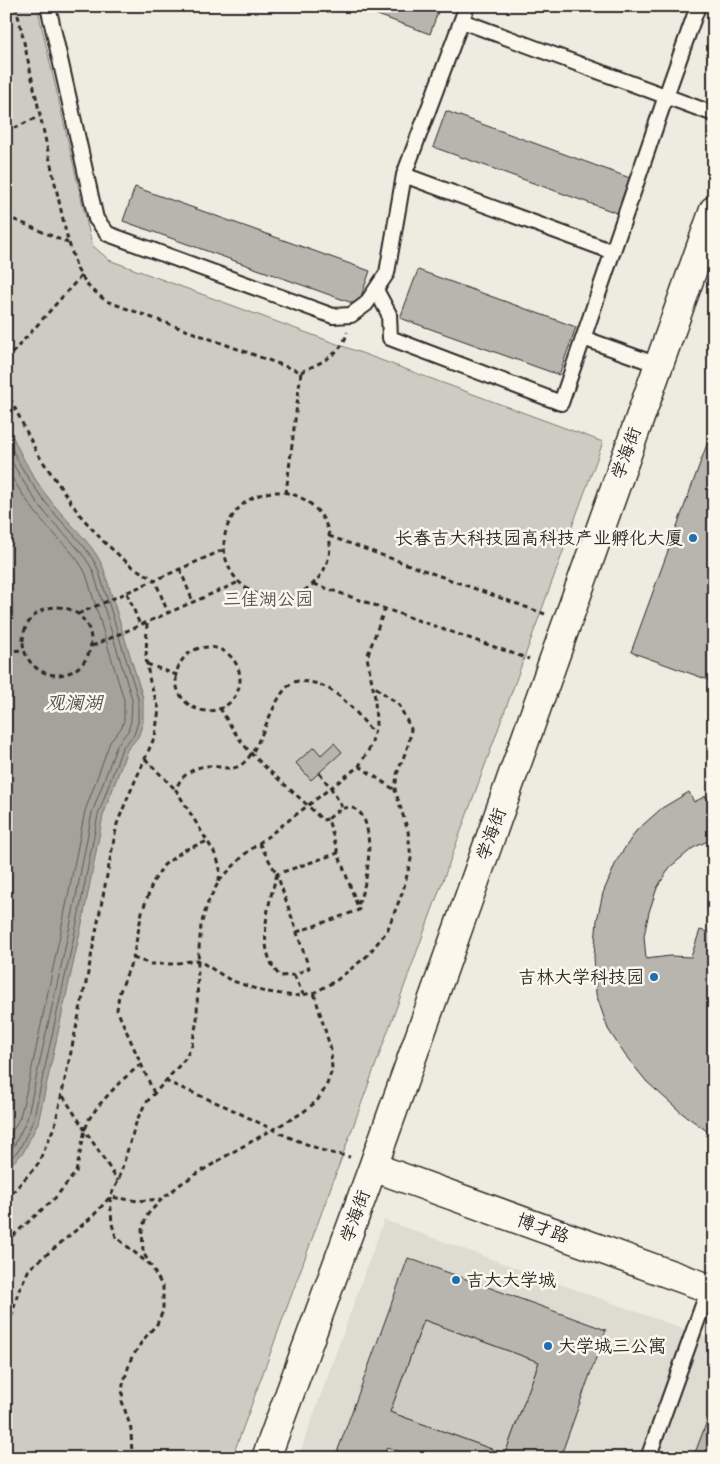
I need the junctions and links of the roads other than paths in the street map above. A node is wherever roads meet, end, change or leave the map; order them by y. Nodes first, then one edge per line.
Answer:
1 (48, 6) edge
2 (467, 6) edge
3 (698, 6) edge
4 (462, 21) junction
5 (666, 96) junction
6 (714, 114) edge
7 (404, 175) junction
8 (714, 210) edge
9 (613, 252) junction
10 (376, 290) junction
11 (583, 338) junction
12 (658, 365) junction
13 (361, 1162) junction
14 (711, 1289) edge
15 (266, 1458) edge
16 (648, 1458) edge

1 - 10 lane
2 - 4 lane
3 - 5 lane
4 - 5 lane
4 - 7 lane
5 - 6 lane
5 - 9 lane
7 - 9 lane
7 - 10 lane
8 - 12 street, 学海街
9 - 11 lane
10 - 11 lane
11 - 12 lane
12 - 13 street, 学海街
13 - 14 street, 博才路
13 - 15 street, 学海街
14 - 16 lane

